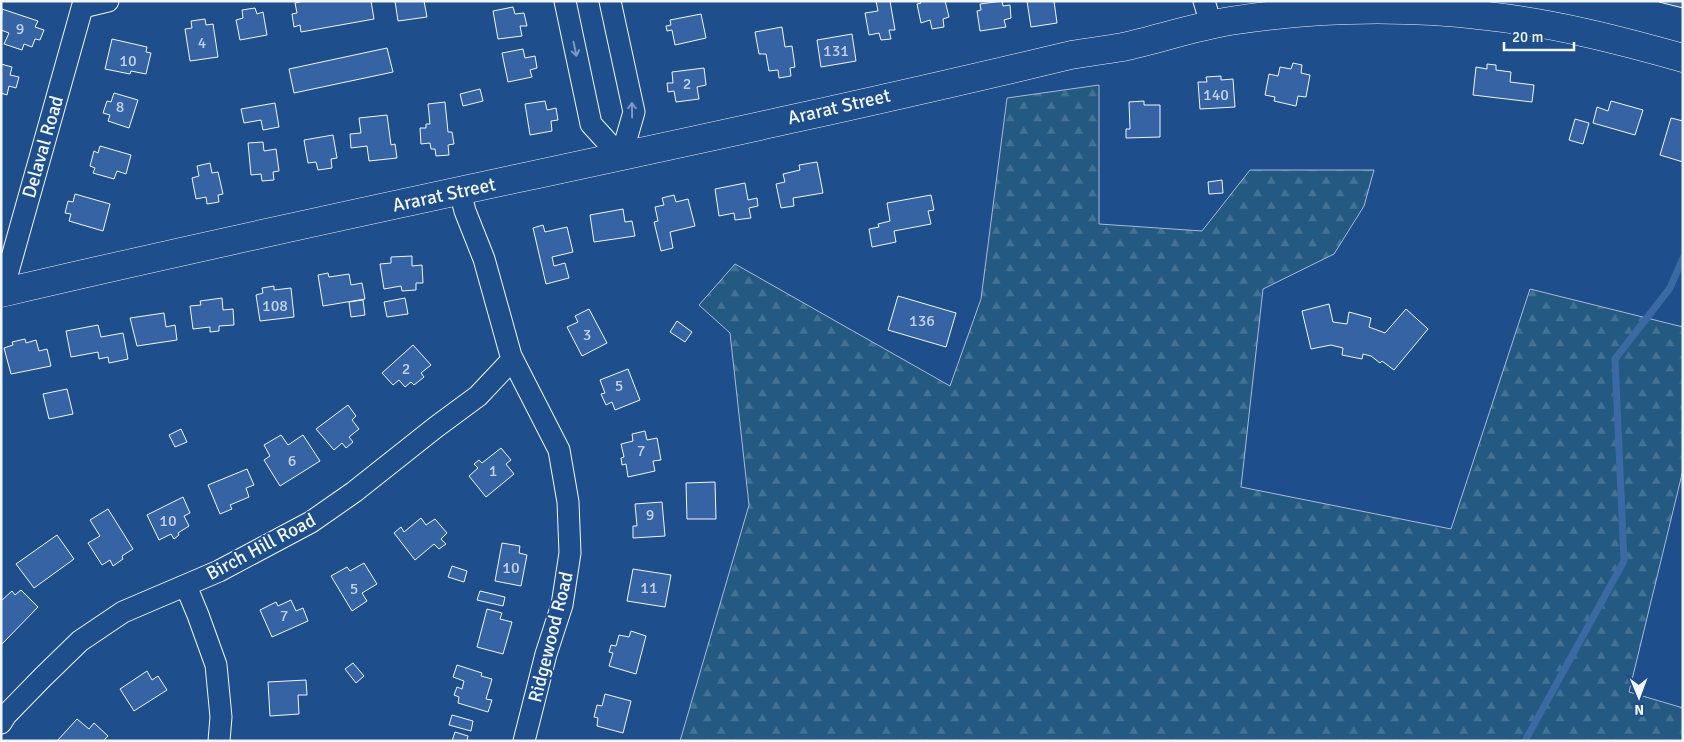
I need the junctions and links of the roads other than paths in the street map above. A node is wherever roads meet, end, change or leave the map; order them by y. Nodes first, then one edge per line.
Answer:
1 (108, 1) edge
2 (565, 1) edge
3 (610, 1) edge
4 (84, 4) edge
5 (1209, 9) edge
6 (1683, 58) edge
7 (620, 157) junction
8 (460, 192) junction
9 (2, 293) edge
10 (511, 356) junction
11 (186, 586) junction
12 (1, 723) edge
13 (220, 741) edge
14 (524, 741) edge

1 - 4 street
2 -> 7 street
7 -> 3 street
4 - 9 street, Delaval Road
5 - 6 main road, Ararat Street
5 - 7 main road, Ararat Street
7 - 8 main road, Ararat Street
8 - 9 main road, Ararat Street
8 - 10 street, Ridgewood Road
10 - 11 street, Birch Hill Road
10 - 14 street, Ridgewood Road
11 - 12 street, Birch Hill Road
11 - 13 street

